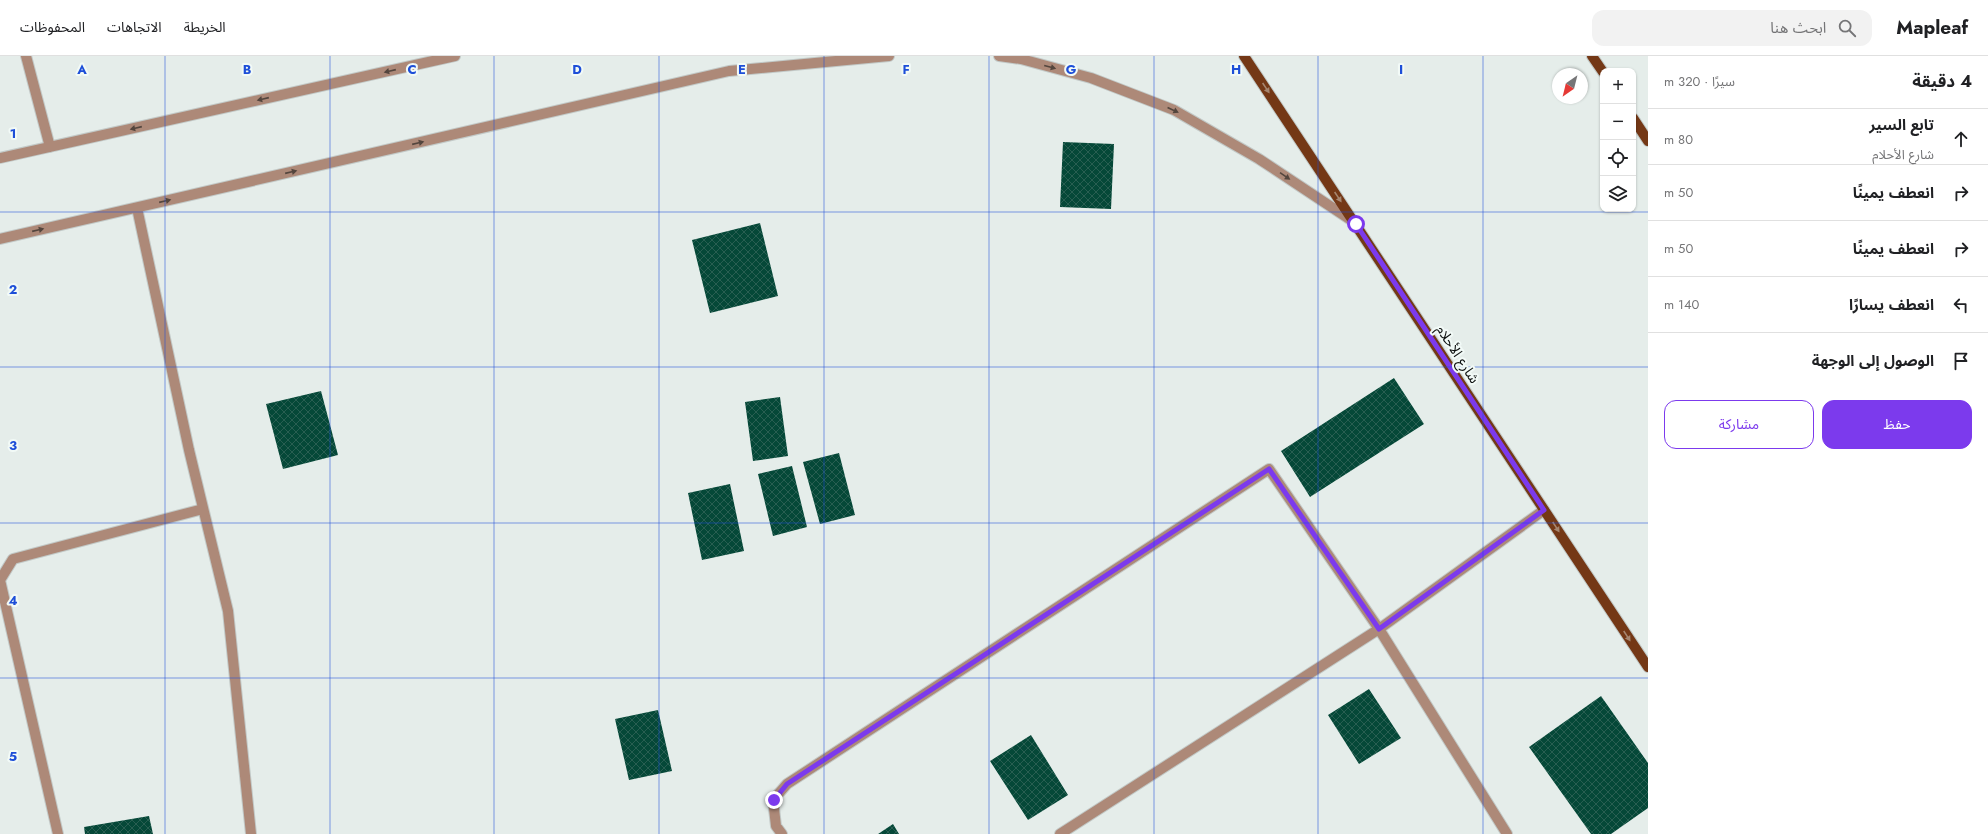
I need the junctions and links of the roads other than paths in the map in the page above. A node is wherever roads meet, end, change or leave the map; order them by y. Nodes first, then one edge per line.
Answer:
1 (26, 56) edge
2 (455, 56) edge
3 (889, 56) edge
4 (999, 56) edge
5 (1244, 56) edge
6 (1592, 56) edge
7 (1600, 68) edge
8 (1636, 123) edge
9 (1648, 141) edge
10 (50, 147) junction
11 (0, 158) edge
12 (137, 208) junction
13 (1356, 224) junction
14 (0, 239) edge
15 (203, 509) junction
16 (1544, 510) junction
17 (1379, 629) junction
18 (1648, 667) edge
19 (58, 834) edge
20 (251, 834) edge
21 (782, 834) edge
22 (1060, 834) edge
23 (1507, 834) edge

1 - 10 street
2 -> 10 street
12 -> 3 street
4 -> 13 street
5 -> 13 main road, شارع الأحلام
6 - 7 main road
8 - 9 main road
10 - 11 street
14 -> 12 street
12 - 15 street
13 - 16 main road, شارع الأحلام
15 - 19 street
15 - 20 street
16 - 17 street
16 -> 18 main road, شارع الأحلام
17 - 21 street
17 - 22 street
17 - 23 street

